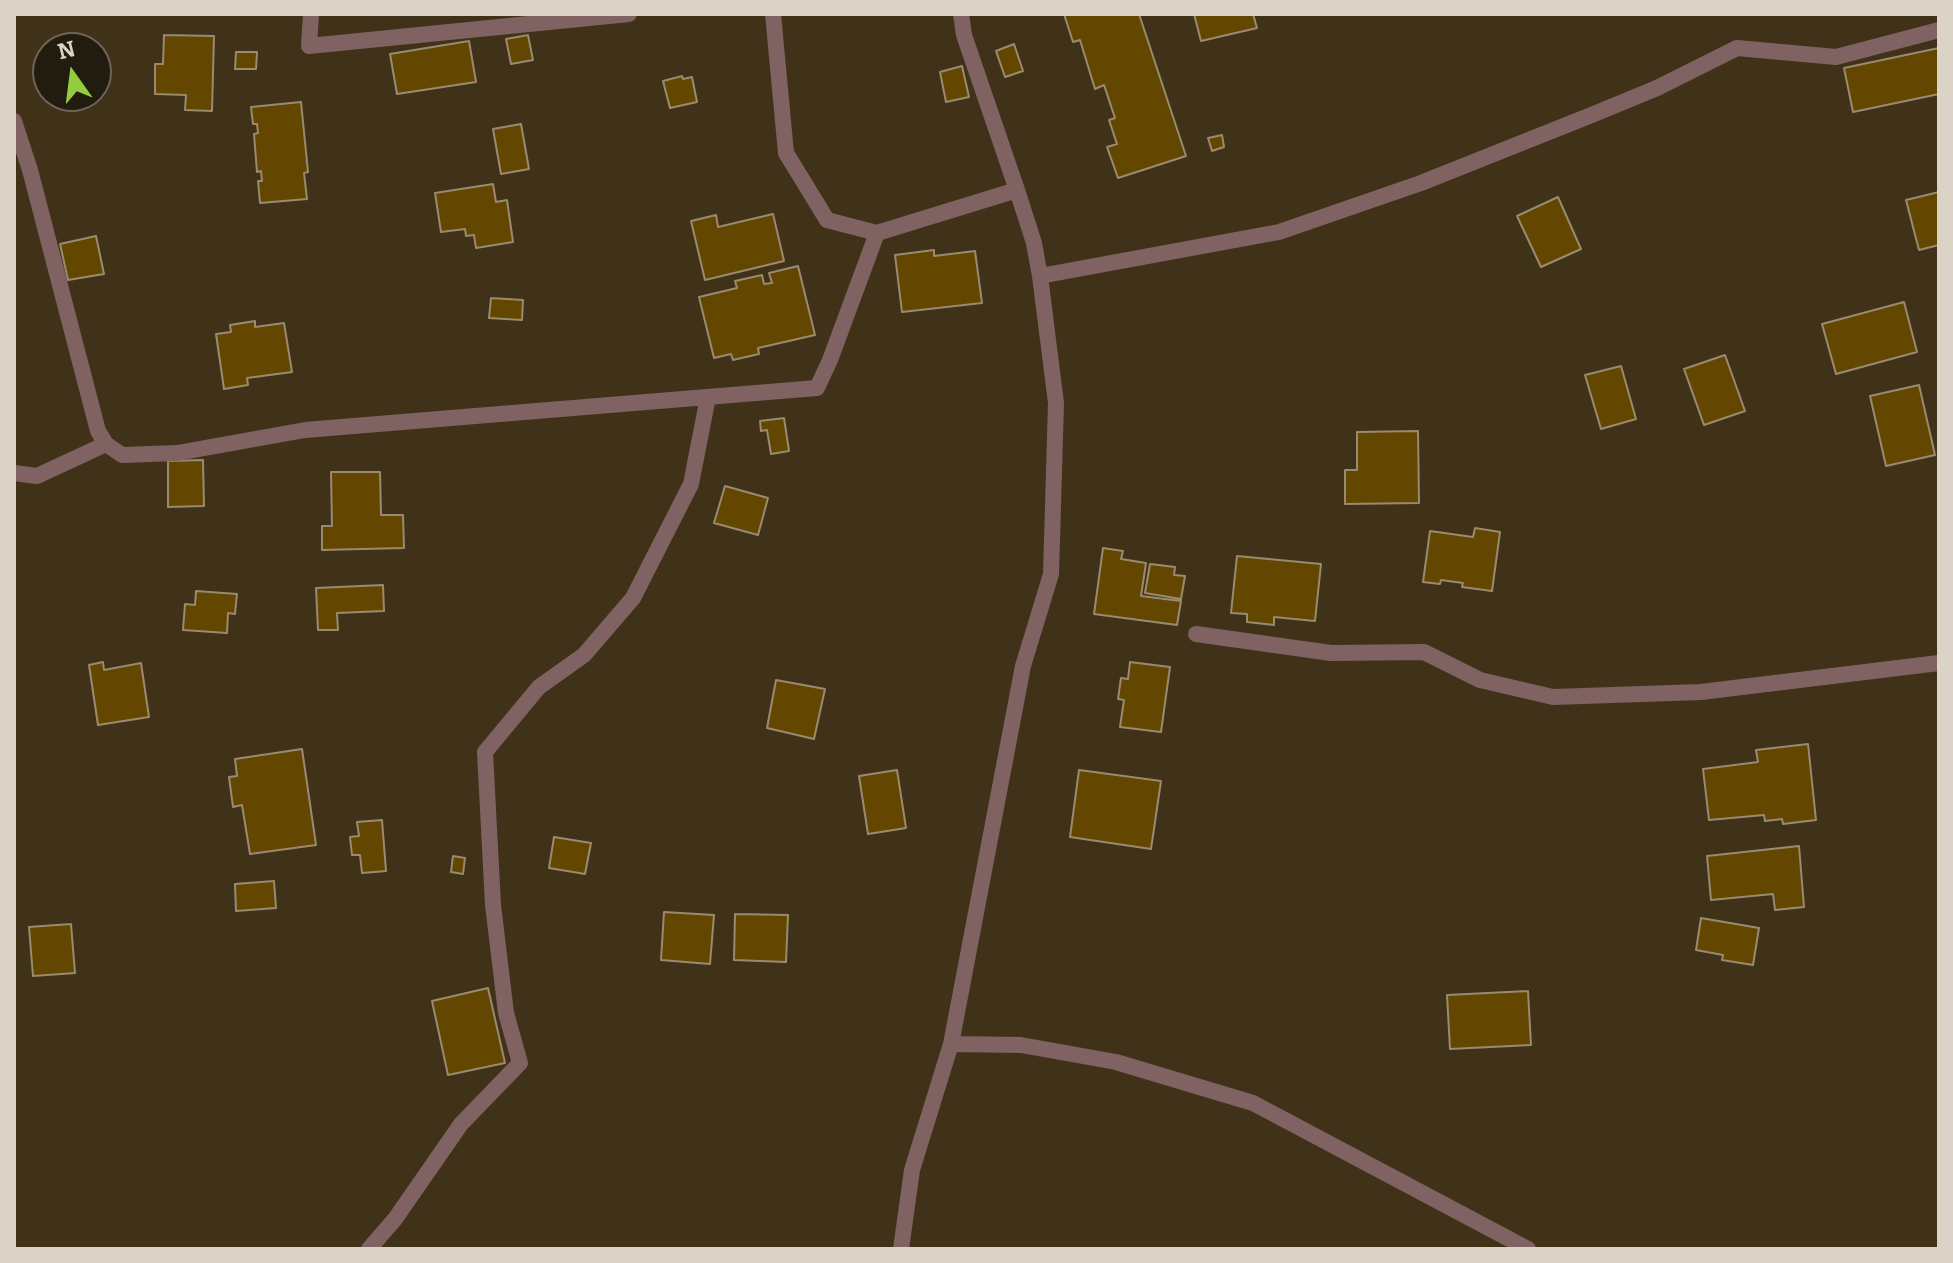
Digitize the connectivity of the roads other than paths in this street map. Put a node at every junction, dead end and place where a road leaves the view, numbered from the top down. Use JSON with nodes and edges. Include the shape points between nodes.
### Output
{"nodes":[{"id":1,"x":311,"y":14,"type":"edge"},
{"id":2,"x":629,"y":14,"type":"edge"},
{"id":3,"x":773,"y":14,"type":"edge"},
{"id":4,"x":961,"y":14,"type":"edge"},
{"id":5,"x":1939,"y":30,"type":"edge"},
{"id":6,"x":14,"y":121,"type":"edge"},
{"id":7,"x":1017,"y":190,"type":"junction"},
{"id":8,"x":877,"y":233,"type":"junction"},
{"id":9,"x":1040,"y":276,"type":"junction"},
{"id":10,"x":708,"y":397,"type":"junction"},
{"id":11,"x":106,"y":444,"type":"junction"},
{"id":12,"x":14,"y":473,"type":"edge"},
{"id":13,"x":1196,"y":634,"type":"dead end"},
{"id":14,"x":1939,"y":663,"type":"edge"},
{"id":15,"x":951,"y":1044,"type":"junction"},
{"id":16,"x":369,"y":1249,"type":"edge"},
{"id":17,"x":901,"y":1249,"type":"edge"},
{"id":18,"x":1528,"y":1249,"type":"edge"}],
"edges":[{"from":1,"to":2,"type":"street","via":[[309,46]]},
{"from":3,"to":8,"type":"street","via":[[786,153],[827,220]]},
{"from":4,"to":7,"type":"street"},
{"from":5,"to":9,"type":"street","via":[[1836,57],[1737,48],[1594,114],[1279,232]]},
{"from":6,"to":11,"type":"street","via":[[98,431]]},
{"from":7,"to":8,"type":"street"},
{"from":7,"to":9,"type":"street"},
{"from":8,"to":10,"type":"street","via":[[817,388]]},
{"from":9,"to":15,"type":"street","via":[[1056,403],[1051,574],[1023,666]]},
{"from":10,"to":11,"type":"street","via":[[305,430],[177,453],[122,455]]},
{"from":10,"to":16,"type":"street","via":[[691,484],[633,598],[584,655],[539,687],[485,752],[493,905],[506,1013],[520,1063],[461,1124]]},
{"from":11,"to":12,"type":"street","via":[[37,476]]},
{"from":13,"to":14,"type":"street","via":[[1331,653],[1424,652],[1480,680],[1553,697],[1701,692]]},
{"from":15,"to":17,"type":"street","via":[[912,1170]]},
{"from":15,"to":18,"type":"street","via":[[1021,1045],[1116,1062],[1253,1103]]}]}
